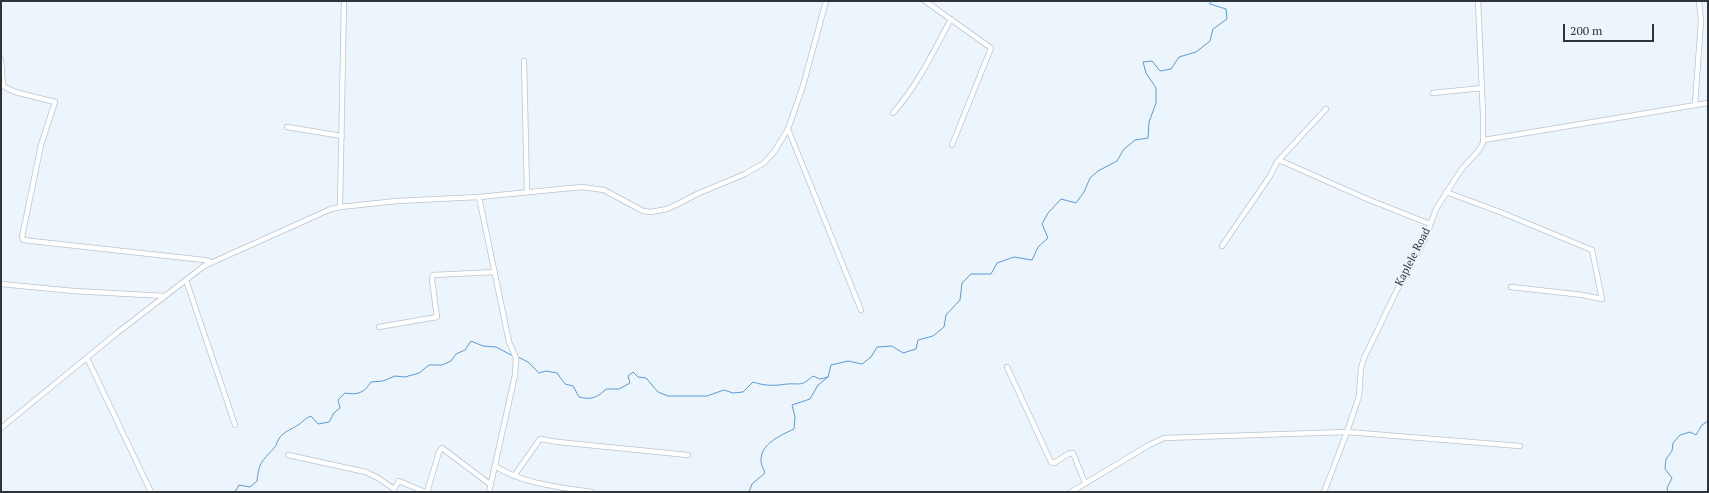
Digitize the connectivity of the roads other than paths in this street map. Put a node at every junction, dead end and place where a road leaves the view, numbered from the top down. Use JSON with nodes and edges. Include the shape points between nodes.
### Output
{"nodes":[{"id":1,"x":344,"y":1,"type":"edge"},
{"id":2,"x":826,"y":1,"type":"edge"},
{"id":3,"x":925,"y":1,"type":"edge"},
{"id":4,"x":1478,"y":1,"type":"edge"},
{"id":5,"x":1699,"y":1,"type":"edge"},
{"id":6,"x":951,"y":19,"type":"junction"},
{"id":7,"x":1,"y":60,"type":"edge"},
{"id":8,"x":524,"y":61,"type":"dead end"},
{"id":9,"x":2,"y":86,"type":"edge"},
{"id":10,"x":1482,"y":88,"type":"junction"},
{"id":11,"x":1433,"y":93,"type":"dead end"},
{"id":12,"x":1708,"y":103,"type":"edge"},
{"id":13,"x":1696,"y":104,"type":"junction"},
{"id":14,"x":1326,"y":109,"type":"dead end"},
{"id":15,"x":892,"y":113,"type":"dead end"},
{"id":16,"x":287,"y":127,"type":"dead end"},
{"id":17,"x":788,"y":129,"type":"junction"},
{"id":18,"x":342,"y":136,"type":"junction"},
{"id":19,"x":1484,"y":140,"type":"junction"},
{"id":20,"x":952,"y":145,"type":"dead end"},
{"id":21,"x":1279,"y":160,"type":"junction"},
{"id":22,"x":527,"y":192,"type":"junction"},
{"id":23,"x":1446,"y":192,"type":"junction"},
{"id":24,"x":479,"y":197,"type":"junction"},
{"id":25,"x":340,"y":206,"type":"junction"},
{"id":26,"x":1430,"y":224,"type":"junction"},
{"id":27,"x":1222,"y":246,"type":"dead end"},
{"id":28,"x":211,"y":262,"type":"junction"},
{"id":29,"x":495,"y":272,"type":"junction"},
{"id":30,"x":186,"y":280,"type":"junction"},
{"id":31,"x":1,"y":284,"type":"edge"},
{"id":32,"x":1511,"y":287,"type":"dead end"},
{"id":33,"x":165,"y":296,"type":"junction"},
{"id":34,"x":861,"y":310,"type":"dead end"},
{"id":35,"x":379,"y":327,"type":"dead end"},
{"id":36,"x":87,"y":358,"type":"junction"},
{"id":37,"x":1007,"y":367,"type":"dead end"},
{"id":38,"x":235,"y":425,"type":"dead end"},
{"id":39,"x":1,"y":428,"type":"edge"},
{"id":40,"x":1347,"y":432,"type":"junction"},
{"id":41,"x":1520,"y":446,"type":"dead end"},
{"id":42,"x":288,"y":455,"type":"dead end"},
{"id":43,"x":688,"y":455,"type":"dead end"},
{"id":44,"x":494,"y":466,"type":"junction"},
{"id":45,"x":514,"y":476,"type":"junction"},
{"id":46,"x":1086,"y":484,"type":"junction"},
{"id":47,"x":491,"y":485,"type":"junction"},
{"id":48,"x":151,"y":492,"type":"edge"},
{"id":49,"x":426,"y":492,"type":"edge"},
{"id":50,"x":489,"y":492,"type":"edge"},
{"id":51,"x":592,"y":492,"type":"edge"},
{"id":52,"x":1071,"y":492,"type":"edge"},
{"id":53,"x":1324,"y":492,"type":"edge"}],
"edges":[{"from":1,"to":18,"type":"street"},
{"from":2,"to":17,"type":"street","via":[[803,86]]},
{"from":3,"to":6,"type":"street"},
{"from":4,"to":10,"type":"street"},
{"from":5,"to":13,"type":"street","via":[[1701,20]]},
{"from":6,"to":15,"type":"street","via":[[920,78]]},
{"from":6,"to":20,"type":"street","via":[[991,48]]},
{"from":7,"to":9,"type":"street"},
{"from":8,"to":22,"type":"street"},
{"from":9,"to":28,"type":"street","via":[[55,102],[41,145],[23,240]]},
{"from":10,"to":11,"type":"street"},
{"from":10,"to":19,"type":"street"},
{"from":12,"to":13,"type":"street"},
{"from":13,"to":19,"type":"street"},
{"from":14,"to":21,"type":"street"},
{"from":16,"to":18,"type":"street"},
{"from":17,"to":22,"type":"street","via":[[764,163],[667,209],[643,211],[613,193],[592,188]]},
{"from":17,"to":34,"type":"street"},
{"from":18,"to":25,"type":"street"},
{"from":19,"to":23,"type":"street","name":"Kaplele Road"},
{"from":21,"to":26,"type":"street","via":[[1367,200]]},
{"from":21,"to":27,"type":"street"},
{"from":22,"to":24,"type":"street"},
{"from":23,"to":26,"type":"street","name":"Kaplele Road"},
{"from":23,"to":32,"type":"street","via":[[1592,250],[1602,299]]},
{"from":24,"to":25,"type":"street"},
{"from":24,"to":29,"type":"street"},
{"from":25,"to":28,"type":"street"},
{"from":26,"to":40,"type":"street","name":"Kaplele Road","via":[[1425,239],[1364,358],[1359,396]]},
{"from":28,"to":30,"type":"street"},
{"from":29,"to":35,"type":"street","via":[[433,275],[436,317]]},
{"from":29,"to":44,"type":"street","via":[[516,365]]},
{"from":30,"to":33,"type":"street"},
{"from":30,"to":38,"type":"street"},
{"from":31,"to":33,"type":"street","via":[[67,291]]},
{"from":33,"to":36,"type":"street"},
{"from":36,"to":39,"type":"street"},
{"from":36,"to":48,"type":"street"},
{"from":37,"to":46,"type":"street","via":[[1051,463],[1054,464],[1073,453]]},
{"from":40,"to":41,"type":"street"},
{"from":40,"to":46,"type":"street","via":[[1163,438]]},
{"from":40,"to":53,"type":"street","name":"Kaplele Road"},
{"from":42,"to":49,"type":"street","via":[[366,472],[394,489],[399,481]]},
{"from":43,"to":45,"type":"street","via":[[540,438]]},
{"from":44,"to":45,"type":"street"},
{"from":44,"to":47,"type":"street"},
{"from":45,"to":51,"type":"street"},
{"from":46,"to":52,"type":"street"},
{"from":47,"to":49,"type":"street","via":[[442,448]]},
{"from":47,"to":50,"type":"street"}]}
